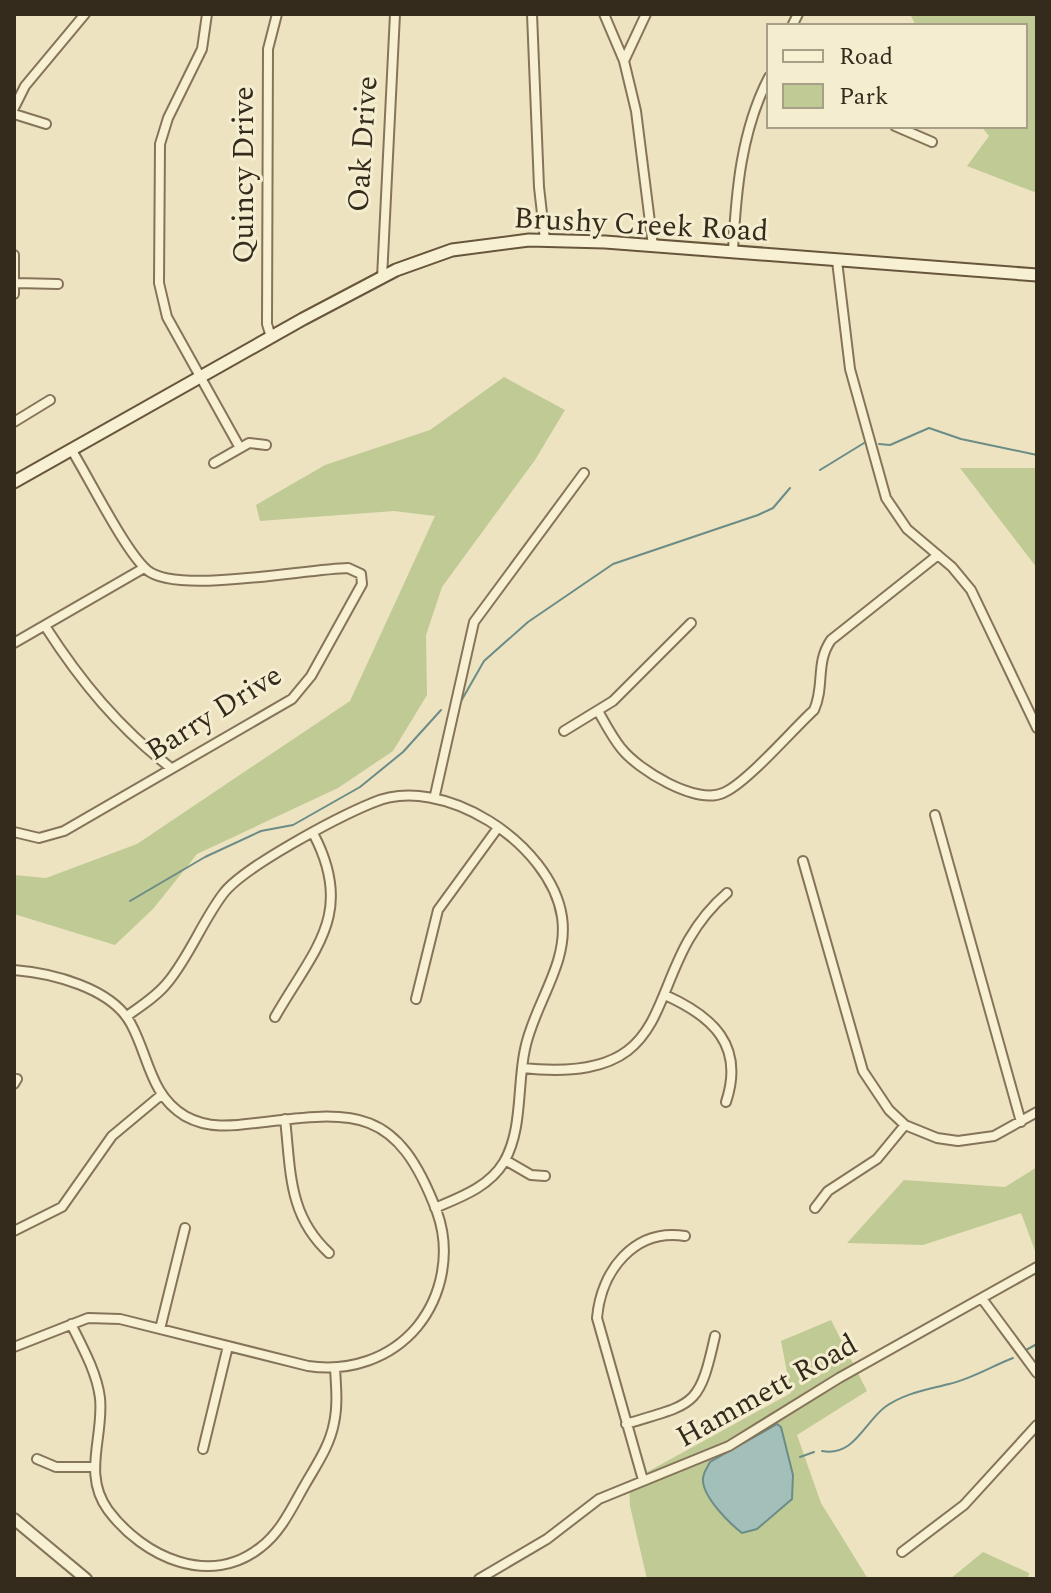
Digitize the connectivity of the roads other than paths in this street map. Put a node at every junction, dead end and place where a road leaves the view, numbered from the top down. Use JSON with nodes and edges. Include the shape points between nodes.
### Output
{"nodes":[{"id":1,"x":85,"y":14,"type":"edge"},
{"id":2,"x":207,"y":14,"type":"edge"},
{"id":3,"x":277,"y":14,"type":"edge"},
{"id":4,"x":395,"y":14,"type":"edge"},
{"id":5,"x":532,"y":14,"type":"edge"},
{"id":6,"x":604,"y":14,"type":"edge"},
{"id":7,"x":646,"y":14,"type":"edge"},
{"id":8,"x":624,"y":61,"type":"junction"},
{"id":9,"x":767,"y":82,"type":"edge"},
{"id":10,"x":14,"y":108,"type":"edge"},
{"id":11,"x":14,"y":114,"type":"edge"},
{"id":12,"x":46,"y":124,"type":"dead end"},
{"id":13,"x":900,"y":128,"type":"edge"},
{"id":14,"x":932,"y":142,"type":"dead end"},
{"id":15,"x":545,"y":240,"type":"junction"},
{"id":16,"x":653,"y":246,"type":"junction"},
{"id":17,"x":733,"y":251,"type":"junction"},
{"id":18,"x":14,"y":255,"type":"edge"},
{"id":19,"x":837,"y":261,"type":"junction"},
{"id":20,"x":1037,"y":275,"type":"edge"},
{"id":21,"x":382,"y":278,"type":"junction"},
{"id":22,"x":17,"y":283,"type":"junction"},
{"id":23,"x":58,"y":284,"type":"dead end"},
{"id":24,"x":14,"y":294,"type":"edge"},
{"id":25,"x":271,"y":337,"type":"junction"},
{"id":26,"x":199,"y":378,"type":"junction"},
{"id":27,"x":50,"y":400,"type":"dead end"},
{"id":28,"x":14,"y":422,"type":"edge"},
{"id":29,"x":266,"y":445,"type":"dead end"},
{"id":30,"x":240,"y":448,"type":"junction"},
{"id":31,"x":71,"y":449,"type":"junction"},
{"id":32,"x":214,"y":463,"type":"dead end"},
{"id":33,"x":584,"y":473,"type":"dead end"},
{"id":34,"x":14,"y":482,"type":"edge"},
{"id":35,"x":938,"y":555,"type":"junction"},
{"id":36,"x":144,"y":568,"type":"junction"},
{"id":37,"x":691,"y":623,"type":"dead end"},
{"id":38,"x":45,"y":626,"type":"junction"},
{"id":39,"x":14,"y":643,"type":"edge"},
{"id":40,"x":1037,"y":701,"type":"edge"},
{"id":41,"x":1025,"y":703,"type":"junction"},
{"id":42,"x":598,"y":711,"type":"junction"},
{"id":43,"x":1037,"y":728,"type":"edge"},
{"id":44,"x":564,"y":731,"type":"dead end"},
{"id":45,"x":171,"y":768,"type":"junction"},
{"id":46,"x":435,"y":795,"type":"junction"},
{"id":47,"x":935,"y":815,"type":"dead end"},
{"id":48,"x":497,"y":829,"type":"junction"},
{"id":49,"x":14,"y":832,"type":"edge"},
{"id":50,"x":314,"y":835,"type":"junction"},
{"id":51,"x":803,"y":861,"type":"dead end"},
{"id":52,"x":727,"y":893,"type":"dead end"},
{"id":53,"x":14,"y":970,"type":"edge"},
{"id":54,"x":665,"y":995,"type":"junction"},
{"id":55,"x":416,"y":999,"type":"dead end"},
{"id":56,"x":127,"y":1016,"type":"junction"},
{"id":57,"x":275,"y":1017,"type":"dead end"},
{"id":58,"x":522,"y":1068,"type":"junction"},
{"id":59,"x":160,"y":1096,"type":"junction"},
{"id":60,"x":726,"y":1102,"type":"dead end"},
{"id":61,"x":1037,"y":1112,"type":"edge"},
{"id":62,"x":285,"y":1119,"type":"junction"},
{"id":63,"x":1021,"y":1122,"type":"junction"},
{"id":64,"x":905,"y":1125,"type":"junction"},
{"id":65,"x":505,"y":1160,"type":"junction"},
{"id":66,"x":545,"y":1176,"type":"dead end"},
{"id":67,"x":435,"y":1208,"type":"junction"},
{"id":68,"x":815,"y":1208,"type":"dead end"},
{"id":69,"x":185,"y":1228,"type":"dead end"},
{"id":70,"x":14,"y":1231,"type":"edge"},
{"id":71,"x":685,"y":1236,"type":"dead end"},
{"id":72,"x":329,"y":1253,"type":"dead end"},
{"id":73,"x":1037,"y":1267,"type":"edge"},
{"id":74,"x":983,"y":1300,"type":"junction"},
{"id":75,"x":71,"y":1324,"type":"junction"},
{"id":76,"x":160,"y":1329,"type":"junction"},
{"id":77,"x":715,"y":1336,"type":"dead end"},
{"id":78,"x":228,"y":1346,"type":"junction"},
{"id":79,"x":14,"y":1347,"type":"edge"},
{"id":80,"x":335,"y":1368,"type":"junction"},
{"id":81,"x":1037,"y":1373,"type":"edge"},
{"id":82,"x":626,"y":1424,"type":"junction"},
{"id":83,"x":1037,"y":1425,"type":"edge"},
{"id":84,"x":203,"y":1449,"type":"dead end"},
{"id":85,"x":37,"y":1459,"type":"dead end"},
{"id":86,"x":94,"y":1467,"type":"junction"},
{"id":87,"x":643,"y":1480,"type":"junction"},
{"id":88,"x":14,"y":1519,"type":"edge"},
{"id":89,"x":902,"y":1552,"type":"dead end"},
{"id":90,"x":86,"y":1579,"type":"edge"},
{"id":91,"x":479,"y":1579,"type":"edge"}],
"edges":[{"from":1,"to":10,"type":"street","via":[[25,86]]},
{"from":2,"to":26,"type":"street","via":[[202,49],[164,128],[158,162],[160,293]]},
{"from":3,"to":25,"type":"street","name":"Quincy Drive","via":[[268,49]]},
{"from":4,"to":21,"type":"street","name":"Oak Drive"},
{"from":5,"to":15,"type":"street"},
{"from":6,"to":8,"type":"street"},
{"from":7,"to":8,"type":"street"},
{"from":8,"to":16,"type":"street","via":[[641,134]]},
{"from":9,"to":17,"type":"street","via":[[742,162]]},
{"from":11,"to":12,"type":"street"},
{"from":13,"to":14,"type":"street"},
{"from":15,"to":16,"type":"main road","name":"Brushy Creek Road"},
{"from":15,"to":21,"type":"main road","name":"Brushy Creek Road","via":[[452,250]]},
{"from":16,"to":17,"type":"main road","name":"Brushy Creek Road"},
{"from":17,"to":19,"type":"main road","name":"Brushy Creek Road"},
{"from":18,"to":22,"type":"street"},
{"from":19,"to":20,"type":"main road","name":"Brushy Creek Road"},
{"from":19,"to":35,"type":"street","via":[[850,369],[883,490],[902,524]]},
{"from":21,"to":25,"type":"main road","name":"Brushy Creek Road"},
{"from":22,"to":23,"type":"street"},
{"from":22,"to":24,"type":"street"},
{"from":25,"to":26,"type":"main road","name":"Brushy Creek Road"},
{"from":26,"to":30,"type":"street"},
{"from":26,"to":31,"type":"main road","name":"Brushy Creek Road"},
{"from":27,"to":28,"type":"street"},
{"from":29,"to":30,"type":"street"},
{"from":30,"to":32,"type":"street"},
{"from":31,"to":34,"type":"main road","name":"Brushy Creek Road"},
{"from":31,"to":36,"type":"street"},
{"from":33,"to":46,"type":"street","via":[[474,622]]},
{"from":35,"to":41,"type":"street","via":[[971,590]]},
{"from":35,"to":42,"type":"street","via":[[831,640],[820,660],[820,696],[814,710],[724,793],[704,798],[652,773],[622,751]]},
{"from":36,"to":38,"type":"street"},
{"from":36,"to":45,"type":"street","name":"Barry Drive","via":[[177,582],[339,568],[361,575],[362,584],[306,685],[278,709]]},
{"from":37,"to":42,"type":"street"},
{"from":38,"to":39,"type":"street"},
{"from":38,"to":45,"type":"street","via":[[88,690]]},
{"from":40,"to":41,"type":"street"},
{"from":41,"to":43,"type":"street"},
{"from":42,"to":44,"type":"street"},
{"from":45,"to":49,"type":"street","name":"Barry Drive","via":[[53,835],[30,838]]},
{"from":46,"to":48,"type":"street","via":[[469,809]]},
{"from":46,"to":50,"type":"street","via":[[378,800]]},
{"from":47,"to":63,"type":"street"},
{"from":48,"to":55,"type":"street","via":[[438,910]]},
{"from":48,"to":58,"type":"street","via":[[544,872],[562,920],[559,956],[529,1033]]},
{"from":50,"to":56,"type":"street","via":[[231,885],[169,980]]},
{"from":50,"to":57,"type":"street","via":[[331,875],[331,912]]},
{"from":51,"to":64,"type":"street","via":[[863,1071],[878,1097]]},
{"from":52,"to":54,"type":"street","via":[[695,925]]},
{"from":53,"to":56,"type":"street","via":[[99,995]]},
{"from":54,"to":58,"type":"street","via":[[643,1036],[609,1063],[575,1072]]},
{"from":54,"to":60,"type":"street","via":[[700,1012],[722,1037],[731,1068]]},
{"from":56,"to":59,"type":"street"},
{"from":58,"to":65,"type":"street"},
{"from":59,"to":62,"type":"street","via":[[187,1117],[210,1125]]},
{"from":59,"to":70,"type":"street","via":[[112,1136],[62,1207]]},
{"from":61,"to":63,"type":"street"},
{"from":62,"to":67,"type":"street","via":[[341,1115],[380,1128],[411,1157]]},
{"from":62,"to":72,"type":"street","via":[[298,1212],[310,1235]]},
{"from":63,"to":64,"type":"street","via":[[994,1136],[965,1141],[937,1138]]},
{"from":64,"to":68,"type":"street","via":[[877,1159],[828,1191]]},
{"from":65,"to":66,"type":"street","via":[[531,1175]]},
{"from":65,"to":67,"type":"street","via":[[483,1185]]},
{"from":67,"to":80,"type":"street","via":[[443,1264],[438,1291],[425,1316],[385,1354]]},
{"from":69,"to":76,"type":"street"},
{"from":71,"to":82,"type":"street","via":[[668,1233],[625,1253],[603,1286],[597,1318]]},
{"from":73,"to":74,"type":"street","name":"Hammett Road"},
{"from":74,"to":81,"type":"street"},
{"from":74,"to":87,"type":"street","name":"Hammett Road","via":[[839,1378],[729,1446]]},
{"from":75,"to":76,"type":"street","via":[[96,1317]]},
{"from":75,"to":79,"type":"street"},
{"from":75,"to":86,"type":"street","via":[[99,1395]]},
{"from":76,"to":78,"type":"street"},
{"from":77,"to":82,"type":"street","via":[[705,1379],[692,1401]]},
{"from":78,"to":80,"type":"street"},
{"from":78,"to":84,"type":"street"},
{"from":80,"to":86,"type":"street","via":[[336,1411],[327,1446],[278,1531],[240,1560],[197,1567],[157,1553],[108,1510]]},
{"from":82,"to":87,"type":"street"},
{"from":83,"to":89,"type":"street","via":[[964,1505]]},
{"from":85,"to":86,"type":"street","via":[[56,1467]]},
{"from":87,"to":91,"type":"street","name":"Hammett Road","via":[[590,1504],[547,1539]]},
{"from":88,"to":90,"type":"street"}]}
